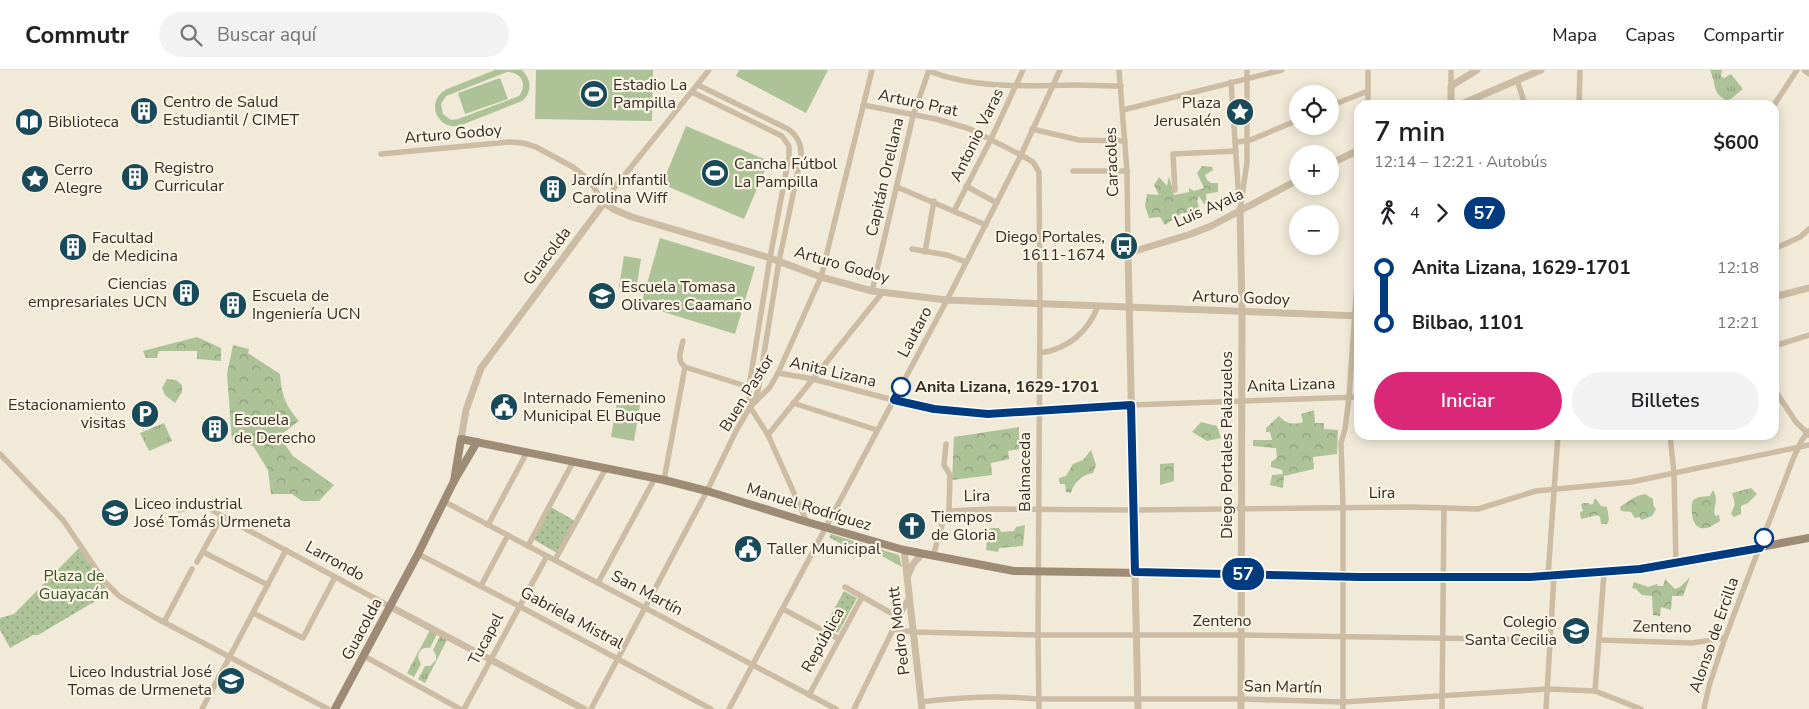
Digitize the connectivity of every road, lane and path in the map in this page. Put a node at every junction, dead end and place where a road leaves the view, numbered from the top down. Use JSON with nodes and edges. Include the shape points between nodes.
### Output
{"nodes":[{"id":1,"x":709,"y":70,"type":"edge"},
{"id":2,"x":872,"y":70,"type":"edge"},
{"id":3,"x":1023,"y":70,"type":"edge"},
{"id":4,"x":1060,"y":70,"type":"edge"},
{"id":5,"x":1119,"y":70,"type":"edge"},
{"id":6,"x":1246,"y":70,"type":"edge"},
{"id":7,"x":1282,"y":70,"type":"edge"},
{"id":8,"x":1368,"y":70,"type":"edge"},
{"id":9,"x":1451,"y":70,"type":"edge"},
{"id":10,"x":1477,"y":70,"type":"edge"},
{"id":11,"x":1541,"y":70,"type":"edge"},
{"id":12,"x":1580,"y":70,"type":"edge"},
{"id":13,"x":1797,"y":70,"type":"edge"},
{"id":14,"x":1805,"y":70,"type":"edge"},
{"id":15,"x":929,"y":71,"type":"edge"},
{"id":16,"x":1809,"y":73,"type":"edge"},
{"id":17,"x":1247,"y":79,"type":"junction"},
{"id":18,"x":1517,"y":80,"type":"junction"},
{"id":19,"x":1231,"y":82,"type":"junction"},
{"id":20,"x":698,"y":85,"type":"junction"},
{"id":21,"x":1016,"y":85,"type":"junction"},
{"id":22,"x":1052,"y":86,"type":"junction"},
{"id":23,"x":1121,"y":86,"type":"junction"},
{"id":24,"x":1450,"y":86,"type":"junction"},
{"id":25,"x":1368,"y":91,"type":"junction"},
{"id":26,"x":692,"y":92,"type":"junction"},
{"id":27,"x":1368,"y":100,"type":"edge"},
{"id":28,"x":1451,"y":100,"type":"edge"},
{"id":29,"x":1471,"y":100,"type":"edge"},
{"id":30,"x":1523,"y":100,"type":"edge"},
{"id":31,"x":1578,"y":100,"type":"edge"},
{"id":32,"x":1777,"y":100,"type":"edge"},
{"id":33,"x":1339,"y":102,"type":"edge"},
{"id":34,"x":862,"y":105,"type":"junction"},
{"id":35,"x":1123,"y":110,"type":"junction"},
{"id":36,"x":913,"y":116,"type":"junction"},
{"id":37,"x":1289,"y":124,"type":"edge"},
{"id":38,"x":1032,"y":129,"type":"junction"},
{"id":39,"x":991,"y":139,"type":"junction"},
{"id":40,"x":1248,"y":140,"type":"junction"},
{"id":41,"x":1125,"y":142,"type":"junction"},
{"id":42,"x":1235,"y":142,"type":"junction"},
{"id":43,"x":1236,"y":151,"type":"junction"},
{"id":44,"x":1354,"y":152,"type":"edge"},
{"id":45,"x":381,"y":154,"type":"dead end"},
{"id":46,"x":1021,"y":155,"type":"junction"},
{"id":47,"x":1339,"y":160,"type":"edge"},
{"id":48,"x":1073,"y":170,"type":"dead end"},
{"id":49,"x":1127,"y":170,"type":"junction"},
{"id":50,"x":1289,"y":185,"type":"edge"},
{"id":51,"x":897,"y":186,"type":"junction"},
{"id":52,"x":966,"y":186,"type":"junction"},
{"id":53,"x":1175,"y":190,"type":"dead end"},
{"id":54,"x":934,"y":201,"type":"junction"},
{"id":55,"x":604,"y":202,"type":"junction"},
{"id":56,"x":997,"y":203,"type":"junction"},
{"id":57,"x":1240,"y":210,"type":"junction"},
{"id":58,"x":954,"y":211,"type":"junction"},
{"id":59,"x":986,"y":225,"type":"junction"},
{"id":60,"x":1809,"y":229,"type":"edge"},
{"id":61,"x":1779,"y":247,"type":"edge"},
{"id":62,"x":912,"y":249,"type":"dead end"},
{"id":63,"x":926,"y":252,"type":"junction"},
{"id":64,"x":1128,"y":253,"type":"junction"},
{"id":65,"x":770,"y":258,"type":"junction"},
{"id":66,"x":779,"y":261,"type":"junction"},
{"id":67,"x":966,"y":262,"type":"junction"},
{"id":68,"x":821,"y":277,"type":"junction"},
{"id":69,"x":1809,"y":288,"type":"edge"},
{"id":70,"x":872,"y":291,"type":"junction"},
{"id":71,"x":882,"y":293,"type":"junction"},
{"id":72,"x":1779,"y":297,"type":"edge"},
{"id":73,"x":947,"y":300,"type":"junction"},
{"id":74,"x":1040,"y":303,"type":"junction"},
{"id":75,"x":1098,"y":306,"type":"junction"},
{"id":76,"x":1129,"y":307,"type":"junction"},
{"id":77,"x":1242,"y":312,"type":"junction"},
{"id":78,"x":1354,"y":316,"type":"edge"},
{"id":79,"x":1809,"y":335,"type":"edge"},
{"id":80,"x":683,"y":341,"type":"dead end"},
{"id":81,"x":1779,"y":344,"type":"edge"},
{"id":82,"x":1354,"y":346,"type":"edge"},
{"id":83,"x":1040,"y":353,"type":"junction"},
{"id":84,"x":685,"y":367,"type":"junction"},
{"id":85,"x":778,"y":373,"type":"junction"},
{"id":86,"x":813,"y":379,"type":"junction"},
{"id":87,"x":749,"y":387,"type":"junction"},
{"id":88,"x":1349,"y":397,"type":"junction"},
{"id":89,"x":1354,"y":397,"type":"edge"},
{"id":90,"x":1779,"y":397,"type":"edge"},
{"id":91,"x":894,"y":400,"type":"junction"},
{"id":92,"x":1241,"y":401,"type":"junction"},
{"id":93,"x":793,"y":403,"type":"junction"},
{"id":94,"x":1131,"y":405,"type":"junction"},
{"id":95,"x":750,"y":407,"type":"junction"},
{"id":96,"x":1040,"y":410,"type":"junction"},
{"id":97,"x":877,"y":430,"type":"junction"},
{"id":98,"x":1808,"y":433,"type":"edge"},
{"id":99,"x":768,"y":435,"type":"junction"},
{"id":100,"x":461,"y":438,"type":"junction"},
{"id":101,"x":1558,"y":440,"type":"edge"},
{"id":102,"x":1671,"y":440,"type":"edge"},
{"id":103,"x":476,"y":442,"type":"junction"},
{"id":104,"x":946,"y":444,"type":"dead end"},
{"id":105,"x":1809,"y":445,"type":"edge"},
{"id":106,"x":1798,"y":448,"type":"junction"},
{"id":107,"x":527,"y":452,"type":"junction"},
{"id":108,"x":0,"y":454,"type":"edge"},
{"id":109,"x":573,"y":462,"type":"junction"},
{"id":110,"x":606,"y":468,"type":"junction"},
{"id":111,"x":1674,"y":473,"type":"junction"},
{"id":112,"x":655,"y":478,"type":"junction"},
{"id":113,"x":664,"y":480,"type":"junction"},
{"id":114,"x":454,"y":481,"type":"junction"},
{"id":115,"x":1554,"y":489,"type":"junction"},
{"id":116,"x":707,"y":491,"type":"junction"},
{"id":117,"x":445,"y":502,"type":"junction"},
{"id":118,"x":1343,"y":507,"type":"junction"},
{"id":119,"x":1444,"y":508,"type":"junction"},
{"id":120,"x":1241,"y":509,"type":"junction"},
{"id":121,"x":178,"y":510,"type":"dead end"},
{"id":122,"x":1039,"y":510,"type":"junction"},
{"id":123,"x":1133,"y":510,"type":"junction"},
{"id":124,"x":949,"y":511,"type":"junction"},
{"id":125,"x":222,"y":516,"type":"junction"},
{"id":126,"x":807,"y":522,"type":"junction"},
{"id":127,"x":488,"y":524,"type":"junction"},
{"id":128,"x":826,"y":528,"type":"junction"},
{"id":129,"x":508,"y":535,"type":"junction"},
{"id":130,"x":1809,"y":538,"type":"edge"},
{"id":131,"x":528,"y":546,"type":"junction"},
{"id":132,"x":1760,"y":548,"type":"junction"},
{"id":133,"x":286,"y":550,"type":"junction"},
{"id":134,"x":904,"y":550,"type":"junction"},
{"id":135,"x":203,"y":552,"type":"junction"},
{"id":136,"x":418,"y":554,"type":"junction"},
{"id":137,"x":922,"y":554,"type":"junction"},
{"id":138,"x":546,"y":556,"type":"junction"},
{"id":139,"x":933,"y":556,"type":"junction"},
{"id":140,"x":555,"y":560,"type":"junction"},
{"id":141,"x":197,"y":562,"type":"dead end"},
{"id":142,"x":1676,"y":563,"type":"junction"},
{"id":143,"x":192,"y":569,"type":"dead end"},
{"id":144,"x":1038,"y":572,"type":"junction"},
{"id":145,"x":1135,"y":572,"type":"junction"},
{"id":146,"x":1604,"y":573,"type":"junction"},
{"id":147,"x":1241,"y":574,"type":"junction"},
{"id":148,"x":1343,"y":576,"type":"junction"},
{"id":149,"x":1551,"y":576,"type":"junction"},
{"id":150,"x":335,"y":577,"type":"junction"},
{"id":151,"x":1443,"y":577,"type":"junction"},
{"id":152,"x":907,"y":578,"type":"junction"},
{"id":153,"x":598,"y":583,"type":"junction"},
{"id":154,"x":268,"y":586,"type":"junction"},
{"id":155,"x":481,"y":586,"type":"junction"},
{"id":156,"x":845,"y":588,"type":"dead end"},
{"id":157,"x":862,"y":597,"type":"junction"},
{"id":158,"x":909,"y":597,"type":"junction"},
{"id":159,"x":389,"y":606,"type":"junction"},
{"id":160,"x":519,"y":606,"type":"junction"},
{"id":161,"x":644,"y":607,"type":"junction"},
{"id":162,"x":783,"y":609,"type":"junction"},
{"id":163,"x":253,"y":613,"type":"junction"},
{"id":164,"x":900,"y":618,"type":"junction"},
{"id":165,"x":164,"y":622,"type":"junction"},
{"id":166,"x":894,"y":629,"type":"junction"},
{"id":167,"x":913,"y":632,"type":"junction"},
{"id":168,"x":1038,"y":635,"type":"junction"},
{"id":169,"x":1136,"y":635,"type":"junction"},
{"id":170,"x":1241,"y":635,"type":"junction"},
{"id":171,"x":1343,"y":636,"type":"junction"},
{"id":172,"x":1725,"y":638,"type":"junction"},
{"id":173,"x":839,"y":639,"type":"junction"},
{"id":174,"x":1443,"y":639,"type":"junction"},
{"id":175,"x":1551,"y":640,"type":"junction"},
{"id":176,"x":1599,"y":640,"type":"junction"},
{"id":177,"x":364,"y":656,"type":"junction"},
{"id":178,"x":230,"y":658,"type":"junction"},
{"id":179,"x":490,"y":659,"type":"junction"},
{"id":180,"x":618,"y":659,"type":"junction"},
{"id":181,"x":752,"y":666,"type":"junction"},
{"id":182,"x":1548,"y":690,"type":"junction"},
{"id":183,"x":1595,"y":691,"type":"junction"},
{"id":184,"x":809,"y":695,"type":"junction"},
{"id":185,"x":1442,"y":695,"type":"junction"},
{"id":186,"x":1138,"y":698,"type":"junction"},
{"id":187,"x":1039,"y":699,"type":"junction"},
{"id":188,"x":1241,"y":699,"type":"junction"},
{"id":189,"x":1343,"y":702,"type":"junction"},
{"id":190,"x":921,"y":705,"type":"edge"},
{"id":191,"x":202,"y":709,"type":"edge"},
{"id":192,"x":328,"y":709,"type":"edge"},
{"id":193,"x":335,"y":709,"type":"edge"},
{"id":194,"x":462,"y":709,"type":"edge"},
{"id":195,"x":584,"y":709,"type":"edge"},
{"id":196,"x":591,"y":709,"type":"edge"},
{"id":197,"x":712,"y":709,"type":"edge"},
{"id":198,"x":729,"y":709,"type":"edge"},
{"id":199,"x":836,"y":709,"type":"edge"},
{"id":200,"x":854,"y":709,"type":"edge"},
{"id":201,"x":1039,"y":709,"type":"edge"},
{"id":202,"x":1138,"y":709,"type":"edge"},
{"id":203,"x":1241,"y":709,"type":"edge"},
{"id":204,"x":1343,"y":709,"type":"edge"},
{"id":205,"x":1442,"y":709,"type":"edge"},
{"id":206,"x":1546,"y":709,"type":"edge"},
{"id":207,"x":1641,"y":709,"type":"edge"},
{"id":208,"x":1704,"y":709,"type":"edge"}],
"edges":[{"from":1,"to":20,"type":"street","name":"Guacolda"},
{"from":2,"to":34,"type":"street","name":"Buen Pastor"},
{"from":3,"to":21,"type":"street","name":"Antonio Varas"},
{"from":4,"to":22,"type":"street","name":"Lautaro"},
{"from":5,"to":23,"type":"street","name":"Caracoles"},
{"from":6,"to":17,"type":"street","name":"Diego Portales Palazuelos"},
{"from":7,"to":17,"type":"street"},
{"from":8,"to":25,"type":"street"},
{"from":9,"to":24,"type":"street"},
{"from":10,"to":24,"type":"street"},
{"from":11,"to":18,"type":"street"},
{"from":12,"to":31,"type":"street"},
{"from":13,"to":32,"type":"street"},
{"from":14,"to":16,"type":"street"},
{"from":15,"to":21,"type":"street","via":[[956,80]]},
{"from":15,"to":36,"type":"street","name":"Capitán Orellana"},
{"from":17,"to":19,"type":"street"},
{"from":17,"to":40,"type":"street","name":"Diego Portales Palazuelos"},
{"from":18,"to":29,"type":"street"},
{"from":18,"to":30,"type":"street"},
{"from":19,"to":35,"type":"street"},
{"from":19,"to":42,"type":"street","name":"Diego Portales Palazuelos"},
{"from":20,"to":26,"type":"street","name":"Guacolda"},
{"from":20,"to":66,"type":"street","via":[[788,129],[798,139],[801,157]]},
{"from":21,"to":22,"type":"street"},
{"from":21,"to":39,"type":"street","name":"Antonio Varas"},
{"from":22,"to":23,"type":"street"},
{"from":22,"to":38,"type":"street","name":"Lautaro"},
{"from":23,"to":35,"type":"street","name":"Caracoles"},
{"from":24,"to":28,"type":"street"},
{"from":25,"to":27,"type":"street"},
{"from":25,"to":33,"type":"street"},
{"from":26,"to":55,"type":"street","name":"Guacolda"},
{"from":26,"to":65,"type":"street","via":[[782,136],[787,142],[789,156]]},
{"from":34,"to":36,"type":"street","name":"Arturo Prat"},
{"from":34,"to":68,"type":"street","name":"Buen Pastor"},
{"from":35,"to":41,"type":"street","name":"Caracoles"},
{"from":36,"to":39,"type":"street","name":"Arturo Prat","via":[[958,125]]},
{"from":36,"to":51,"type":"street","name":"Capitán Orellana"},
{"from":37,"to":40,"type":"street"},
{"from":38,"to":41,"type":"street","via":[[1078,140]]},
{"from":38,"to":46,"type":"street","name":"Lautaro"},
{"from":39,"to":46,"type":"street","name":"Arturo Prat"},
{"from":39,"to":52,"type":"street","name":"Antonio Varas"},
{"from":40,"to":42,"type":"street"},
{"from":40,"to":57,"type":"street","name":"Diego Portales Palazuelos"},
{"from":41,"to":49,"type":"street","name":"Caracoles"},
{"from":42,"to":43,"type":"street","name":"Diego Portales Palazuelos"},
{"from":43,"to":53,"type":"street","via":[[1173,154]]},
{"from":43,"to":57,"type":"street","name":"Diego Portales Palazuelos"},
{"from":44,"to":47,"type":"street"},
{"from":45,"to":55,"type":"street","name":"Arturo Godoy","via":[[523,143],[546,151],[573,167],[589,180]]},
{"from":46,"to":56,"type":"street","name":"Lautaro"},
{"from":46,"to":74,"type":"street","name":"Balmaceda","via":[[1036,165],[1040,175]]},
{"from":48,"to":49,"type":"street"},
{"from":49,"to":64,"type":"street","name":"Caracoles"},
{"from":50,"to":57,"type":"street","name":"Luis Ayala"},
{"from":51,"to":54,"type":"street"},
{"from":51,"to":70,"type":"street","name":"Capitán Orellana"},
{"from":52,"to":56,"type":"street"},
{"from":52,"to":58,"type":"street","name":"Antonio Varas"},
{"from":54,"to":58,"type":"street"},
{"from":54,"to":63,"type":"street"},
{"from":55,"to":65,"type":"street","name":"Arturo Godoy","via":[[632,217]]},
{"from":55,"to":100,"type":"street","name":"Guacolda","via":[[481,368],[466,410]]},
{"from":56,"to":59,"type":"street","name":"Lautaro"},
{"from":57,"to":64,"type":"street","name":"Luis Ayala","via":[[1191,234]]},
{"from":57,"to":77,"type":"street","name":"Diego Portales Palazuelos"},
{"from":58,"to":59,"type":"street"},
{"from":59,"to":67,"type":"street","name":"Lautaro"},
{"from":60,"to":61,"type":"street"},
{"from":62,"to":63,"type":"street"},
{"from":63,"to":67,"type":"street","via":[[948,254]]},
{"from":64,"to":76,"type":"street"},
{"from":65,"to":66,"type":"street","name":"Arturo Godoy"},
{"from":65,"to":87,"type":"street"},
{"from":66,"to":68,"type":"street","name":"Arturo Godoy"},
{"from":66,"to":95,"type":"street","via":[[758,391]]},
{"from":67,"to":73,"type":"street","name":"Lautaro"},
{"from":68,"to":70,"type":"street","name":"Arturo Godoy"},
{"from":68,"to":85,"type":"street","name":"Buen Pastor"},
{"from":69,"to":72,"type":"street"},
{"from":70,"to":71,"type":"street","name":"Arturo Godoy"},
{"from":71,"to":73,"type":"street","name":"Arturo Godoy"},
{"from":71,"to":86,"type":"street"},
{"from":73,"to":74,"type":"street","name":"Arturo Godoy"},
{"from":73,"to":91,"type":"street","name":"Lautaro"},
{"from":74,"to":75,"type":"street","name":"Arturo Godoy"},
{"from":74,"to":83,"type":"street","name":"Balmaceda"},
{"from":75,"to":76,"type":"street","name":"Arturo Godoy"},
{"from":75,"to":83,"type":"street","via":[[1086,329],[1073,341]]},
{"from":76,"to":77,"type":"street","name":"Arturo Godoy"},
{"from":76,"to":94,"type":"street"},
{"from":77,"to":78,"type":"street","name":"Arturo Godoy"},
{"from":77,"to":92,"type":"street","name":"Diego Portales Palazuelos"},
{"from":79,"to":81,"type":"street"},
{"from":80,"to":84,"type":"street","via":[[679,359]]},
{"from":82,"to":88,"type":"street"},
{"from":83,"to":96,"type":"street","name":"Balmaceda"},
{"from":84,"to":87,"type":"street"},
{"from":84,"to":113,"type":"street"},
{"from":85,"to":86,"type":"street","name":"Anita Lizana"},
{"from":85,"to":95,"type":"street","name":"Buen Pastor","via":[[770,387]]},
{"from":86,"to":91,"type":"street","name":"Anita Lizana"},
{"from":86,"to":93,"type":"street"},
{"from":87,"to":95,"type":"street"},
{"from":88,"to":89,"type":"street","name":"Anita Lizana"},
{"from":88,"to":92,"type":"street","name":"Anita Lizana"},
{"from":88,"to":118,"type":"street","via":[[1341,443]]},
{"from":90,"to":98,"type":"street"},
{"from":91,"to":96,"type":"street","name":"Anita Lizana","via":[[970,413]]},
{"from":91,"to":97,"type":"street","name":"Lautaro"},
{"from":92,"to":94,"type":"street","name":"Anita Lizana"},
{"from":92,"to":120,"type":"street","name":"Diego Portales Palazuelos"},
{"from":93,"to":97,"type":"street"},
{"from":93,"to":99,"type":"street"},
{"from":94,"to":96,"type":"street","name":"Anita Lizana"},
{"from":94,"to":123,"type":"street"},
{"from":95,"to":99,"type":"street"},
{"from":95,"to":116,"type":"street","name":"Buen Pastor"},
{"from":96,"to":122,"type":"street","name":"Balmaceda"},
{"from":97,"to":128,"type":"street","name":"Lautaro"},
{"from":98,"to":106,"type":"street","name":"Alonso de Ercilla"},
{"from":99,"to":126,"type":"street"},
{"from":100,"to":103,"type":"main road","name":"Manuel Rodríguez"},
{"from":100,"to":114,"type":"main road","name":"Guacolda"},
{"from":101,"to":115,"type":"street"},
{"from":102,"to":111,"type":"street"},
{"from":103,"to":107,"type":"main road","name":"Manuel Rodríguez"},
{"from":103,"to":114,"type":"main road","name":"Guacolda"},
{"from":104,"to":124,"type":"street","name":"Lira","via":[[944,465],[950,475]]},
{"from":105,"to":106,"type":"street","name":"Lira"},
{"from":106,"to":111,"type":"street","name":"Lira"},
{"from":106,"to":132,"type":"street","name":"Alonso de Ercilla"},
{"from":107,"to":109,"type":"main road","name":"Manuel Rodríguez"},
{"from":107,"to":127,"type":"street"},
{"from":108,"to":165,"type":"street","via":[[63,520],[109,586],[119,596]]},
{"from":109,"to":110,"type":"main road","name":"Manuel Rodríguez"},
{"from":109,"to":131,"type":"street"},
{"from":110,"to":112,"type":"main road","name":"Manuel Rodríguez"},
{"from":110,"to":140,"type":"street"},
{"from":111,"to":115,"type":"street","name":"Lira","via":[[1616,484]]},
{"from":111,"to":142,"type":"street"},
{"from":112,"to":113,"type":"main road","name":"Manuel Rodríguez"},
{"from":112,"to":153,"type":"street"},
{"from":113,"to":116,"type":"main road","name":"Manuel Rodríguez"},
{"from":114,"to":117,"type":"main road","name":"Guacolda"},
{"from":115,"to":119,"type":"street","name":"Lira","via":[[1522,494],[1482,509]]},
{"from":115,"to":149,"type":"street"},
{"from":116,"to":126,"type":"main road","name":"Manuel Rodríguez"},
{"from":116,"to":161,"type":"street","name":"Buen Pastor"},
{"from":117,"to":127,"type":"street","name":"San Martín"},
{"from":117,"to":136,"type":"main road","name":"Guacolda"},
{"from":118,"to":119,"type":"street","name":"Lira"},
{"from":118,"to":120,"type":"street","name":"Lira"},
{"from":118,"to":148,"type":"street"},
{"from":119,"to":151,"type":"street"},
{"from":120,"to":123,"type":"street","name":"Lira"},
{"from":120,"to":147,"type":"street","name":"Diego Portales Palazuelos"},
{"from":121,"to":125,"type":"street","name":"Larrondo","via":[[207,504]]},
{"from":122,"to":123,"type":"street","name":"Lira"},
{"from":122,"to":124,"type":"street","name":"Lira"},
{"from":122,"to":144,"type":"street","name":"Balmaceda"},
{"from":123,"to":145,"type":"street"},
{"from":124,"to":139,"type":"street","name":"Lira"},
{"from":125,"to":133,"type":"street","name":"Larrondo"},
{"from":125,"to":135,"type":"street"},
{"from":126,"to":128,"type":"main road","name":"Manuel Rodríguez"},
{"from":127,"to":129,"type":"street","name":"San Martín"},
{"from":128,"to":134,"type":"main road","name":"Manuel Rodríguez"},
{"from":128,"to":162,"type":"street","name":"Lautaro"},
{"from":129,"to":131,"type":"street","name":"San Martín"},
{"from":129,"to":155,"type":"street"},
{"from":130,"to":132,"type":"main road","name":"Manuel Rodríguez"},
{"from":131,"to":138,"type":"street","name":"San Martín"},
{"from":132,"to":142,"type":"main road","name":"Manuel Rodríguez"},
{"from":132,"to":172,"type":"street","name":"Alonso de Ercilla"},
{"from":133,"to":150,"type":"street","name":"Larrondo"},
{"from":133,"to":154,"type":"street"},
{"from":134,"to":137,"type":"main road","name":"Manuel Rodríguez"},
{"from":134,"to":152,"type":"street","name":"Pedro Montt"},
{"from":135,"to":141,"type":"street"},
{"from":135,"to":154,"type":"street"},
{"from":136,"to":155,"type":"street","name":"Gabriela Mistral"},
{"from":136,"to":159,"type":"main road","name":"Guacolda"},
{"from":137,"to":139,"type":"main road","name":"Manuel Rodríguez"},
{"from":137,"to":152,"type":"street"},
{"from":138,"to":140,"type":"street","name":"San Martín"},
{"from":138,"to":160,"type":"street","name":"Tucapel"},
{"from":139,"to":144,"type":"main road","name":"Manuel Rodríguez","via":[[995,569]]},
{"from":140,"to":153,"type":"street","name":"San Martín"},
{"from":142,"to":146,"type":"main road","name":"Manuel Rodríguez"},
{"from":143,"to":165,"type":"street"},
{"from":144,"to":145,"type":"main road","name":"Manuel Rodríguez"},
{"from":144,"to":168,"type":"street","name":"Balmaceda"},
{"from":145,"to":147,"type":"main road","name":"Manuel Rodríguez"},
{"from":145,"to":169,"type":"street"},
{"from":146,"to":149,"type":"main road","name":"Manuel Rodríguez"},
{"from":146,"to":176,"type":"street"},
{"from":147,"to":148,"type":"main road","name":"Manuel Rodríguez"},
{"from":147,"to":170,"type":"street","name":"Diego Portales Palazuelos"},
{"from":148,"to":151,"type":"main road","name":"Manuel Rodríguez"},
{"from":148,"to":171,"type":"street"},
{"from":149,"to":151,"type":"main road","name":"Manuel Rodríguez"},
{"from":149,"to":175,"type":"street"},
{"from":150,"to":159,"type":"street","name":"Larrondo"},
{"from":150,"to":163,"type":"street","via":[[303,638]]},
{"from":151,"to":174,"type":"street"},
{"from":152,"to":158,"type":"street","name":"Pedro Montt"},
{"from":153,"to":161,"type":"street","name":"San Martín"},
{"from":154,"to":163,"type":"street"},
{"from":155,"to":160,"type":"street","name":"Gabriela Mistral"},
{"from":156,"to":157,"type":"street"},
{"from":157,"to":164,"type":"street"},
{"from":157,"to":173,"type":"street","name":"República"},
{"from":158,"to":164,"type":"street"},
{"from":158,"to":167,"type":"street","name":"Pedro Montt"},
{"from":159,"to":177,"type":"main road","name":"Guacolda"},
{"from":159,"to":179,"type":"street","name":"Larrondo"},
{"from":160,"to":179,"type":"street","name":"Tucapel"},
{"from":160,"to":180,"type":"street","name":"Gabriela Mistral"},
{"from":161,"to":180,"type":"street","name":"Buen Pastor"},
{"from":161,"to":181,"type":"street","name":"San Martín"},
{"from":162,"to":173,"type":"street"},
{"from":162,"to":181,"type":"street","name":"Lautaro"},
{"from":163,"to":178,"type":"street"},
{"from":164,"to":166,"type":"street"},
{"from":165,"to":178,"type":"street"},
{"from":166,"to":167,"type":"street","name":"Zenteno"},
{"from":166,"to":200,"type":"street"},
{"from":167,"to":168,"type":"street","name":"Zenteno"},
{"from":167,"to":190,"type":"street","name":"Pedro Montt"},
{"from":168,"to":169,"type":"street","name":"Zenteno"},
{"from":168,"to":187,"type":"street","name":"Balmaceda"},
{"from":169,"to":170,"type":"street","name":"Zenteno"},
{"from":169,"to":186,"type":"street"},
{"from":170,"to":171,"type":"street","name":"Zenteno"},
{"from":170,"to":188,"type":"street","name":"Diego Portales Palazuelos"},
{"from":171,"to":174,"type":"street","name":"Zenteno"},
{"from":171,"to":189,"type":"street"},
{"from":172,"to":176,"type":"street","name":"Zenteno","via":[[1692,642]]},
{"from":172,"to":208,"type":"street","name":"Alonso de Ercilla"},
{"from":173,"to":184,"type":"street","name":"República"},
{"from":174,"to":175,"type":"street","name":"Zenteno"},
{"from":174,"to":185,"type":"street"},
{"from":175,"to":182,"type":"street"},
{"from":176,"to":183,"type":"street"},
{"from":177,"to":193,"type":"main road","name":"Guacolda"},
{"from":177,"to":194,"type":"street"},
{"from":178,"to":191,"type":"street"},
{"from":178,"to":192,"type":"street"},
{"from":179,"to":194,"type":"street","name":"Tucapel"},
{"from":179,"to":195,"type":"street","name":"Larrondo"},
{"from":180,"to":196,"type":"street","name":"Buen Pastor"},
{"from":180,"to":197,"type":"street","name":"Gabriela Mistral"},
{"from":181,"to":184,"type":"street","name":"San Martín"},
{"from":181,"to":198,"type":"street","name":"Lautaro"},
{"from":182,"to":183,"type":"street","name":"San Martín"},
{"from":182,"to":185,"type":"street","name":"San Martín"},
{"from":182,"to":206,"type":"street"},
{"from":183,"to":207,"type":"street","name":"San Martín"},
{"from":184,"to":199,"type":"street","name":"San Martín"},
{"from":185,"to":189,"type":"street","name":"San Martín"},
{"from":185,"to":205,"type":"street"},
{"from":186,"to":187,"type":"street","name":"San Martín"},
{"from":186,"to":188,"type":"street","name":"San Martín"},
{"from":186,"to":202,"type":"street"},
{"from":187,"to":190,"type":"street","name":"San Martín","via":[[962,697]]},
{"from":187,"to":201,"type":"street","name":"Balmaceda"},
{"from":188,"to":189,"type":"street","name":"San Martín"},
{"from":188,"to":203,"type":"street","name":"Diego Portales Palazuelos"},
{"from":189,"to":204,"type":"street"}]}
